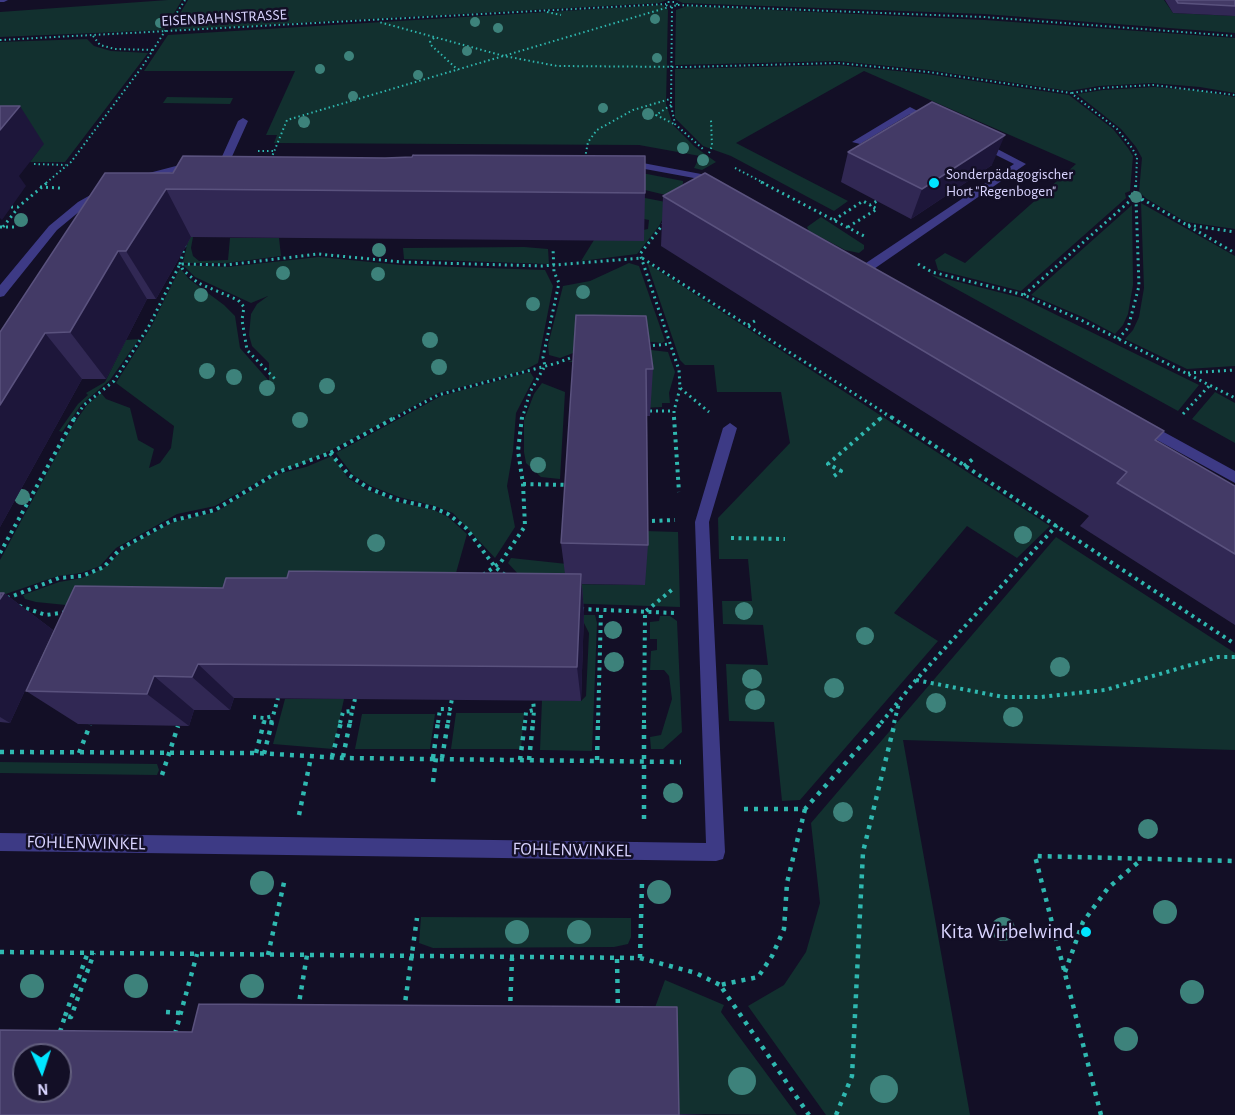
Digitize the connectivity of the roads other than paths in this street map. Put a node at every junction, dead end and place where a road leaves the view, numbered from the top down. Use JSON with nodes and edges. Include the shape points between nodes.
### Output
{"nodes":[{"id":1,"x":243,"y":121,"type":"dead end"},
{"id":2,"x":940,"y":125,"type":"edge"},
{"id":3,"x":970,"y":139,"type":"edge"},
{"id":4,"x":857,"y":142,"type":"dead end"},
{"id":5,"x":271,"y":159,"type":"edge"},
{"id":6,"x":216,"y":162,"type":"junction"},
{"id":7,"x":585,"y":162,"type":"edge"},
{"id":8,"x":724,"y":190,"type":"edge"},
{"id":9,"x":867,"y":268,"type":"edge"},
{"id":10,"x":0,"y":293,"type":"edge"},
{"id":11,"x":1130,"y":418,"type":"edge"},
{"id":12,"x":730,"y":428,"type":"road end"},
{"id":13,"x":1235,"y":478,"type":"edge"},
{"id":14,"x":0,"y":842,"type":"edge"}],
"edges":[{"from":1,"to":6,"type":"street"},
{"from":2,"to":4,"type":"street","via":[[910,110]]},
{"from":3,"to":9,"type":"street","via":[[1021,164]]},
{"from":5,"to":6,"type":"street"},
{"from":6,"to":10,"type":"street","via":[[150,173],[81,204],[53,228]]},
{"from":7,"to":8,"type":"street","via":[[652,166],[697,176]]},
{"from":11,"to":13,"type":"street"},
{"from":12,"to":14,"type":"street","name":"FOHLENWINKEL","via":[[702,522],[716,852]]}]}
